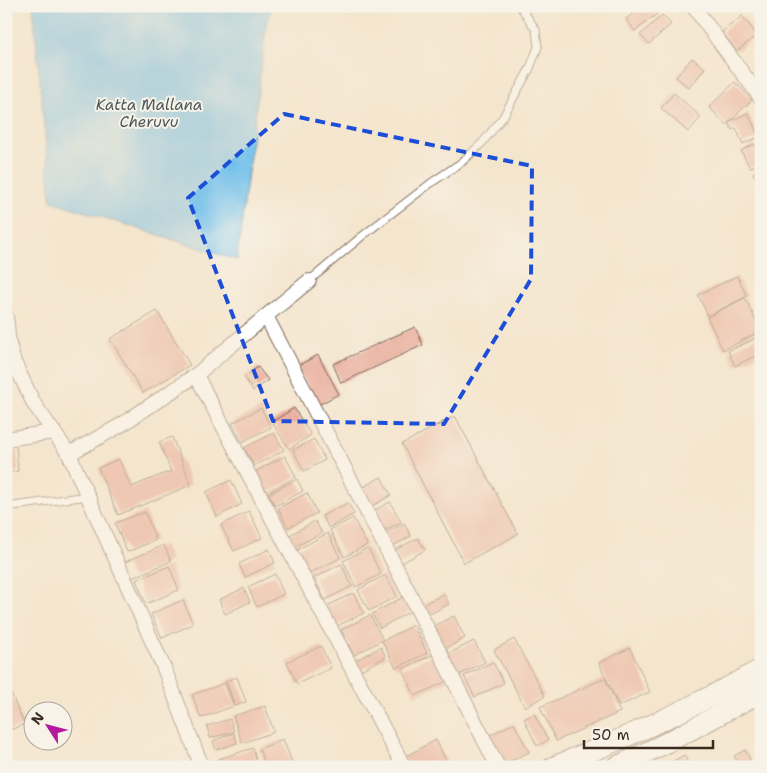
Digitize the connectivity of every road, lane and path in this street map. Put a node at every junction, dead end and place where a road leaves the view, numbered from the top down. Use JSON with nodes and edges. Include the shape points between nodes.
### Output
{"nodes":[{"id":1,"x":520,"y":6,"type":"edge"},
{"id":2,"x":694,"y":6,"type":"edge"},
{"id":3,"x":761,"y":98,"type":"edge"},
{"id":4,"x":310,"y":281,"type":"joint"},
{"id":5,"x":6,"y":316,"type":"edge"},
{"id":6,"x":266,"y":316,"type":"junction"},
{"id":7,"x":196,"y":375,"type":"junction"},
{"id":8,"x":54,"y":432,"type":"junction"},
{"id":9,"x":6,"y":439,"type":"edge"},
{"id":10,"x":69,"y":454,"type":"junction"},
{"id":11,"x":88,"y":496,"type":"junction"},
{"id":12,"x":6,"y":507,"type":"edge"},
{"id":13,"x":761,"y":669,"type":"edge"},
{"id":14,"x":761,"y":692,"type":"edge"},
{"id":15,"x":202,"y":767,"type":"edge"},
{"id":16,"x":404,"y":767,"type":"edge"},
{"id":17,"x":498,"y":767,"type":"edge"},
{"id":18,"x":553,"y":767,"type":"edge"},
{"id":19,"x":616,"y":767,"type":"edge"}],
"edges":[{"from":1,"to":4,"type":"lane","via":[[536,30],[538,47],[503,117],[484,142],[361,237]]},
{"from":2,"to":3,"type":"street"},
{"from":4,"to":6,"type":"street"},
{"from":5,"to":8,"type":"street","via":[[14,362],[34,404]]},
{"from":6,"to":7,"type":"street"},
{"from":6,"to":17,"type":"street"},
{"from":7,"to":10,"type":"street"},
{"from":7,"to":16,"type":"street"},
{"from":8,"to":9,"type":"street"},
{"from":8,"to":10,"type":"street"},
{"from":10,"to":11,"type":"street"},
{"from":11,"to":12,"type":"lane"},
{"from":11,"to":15,"type":"street","via":[[164,668]]},
{"from":13,"to":18,"type":"main road","via":[[654,724]]},
{"from":14,"to":19,"type":"main road"}]}
